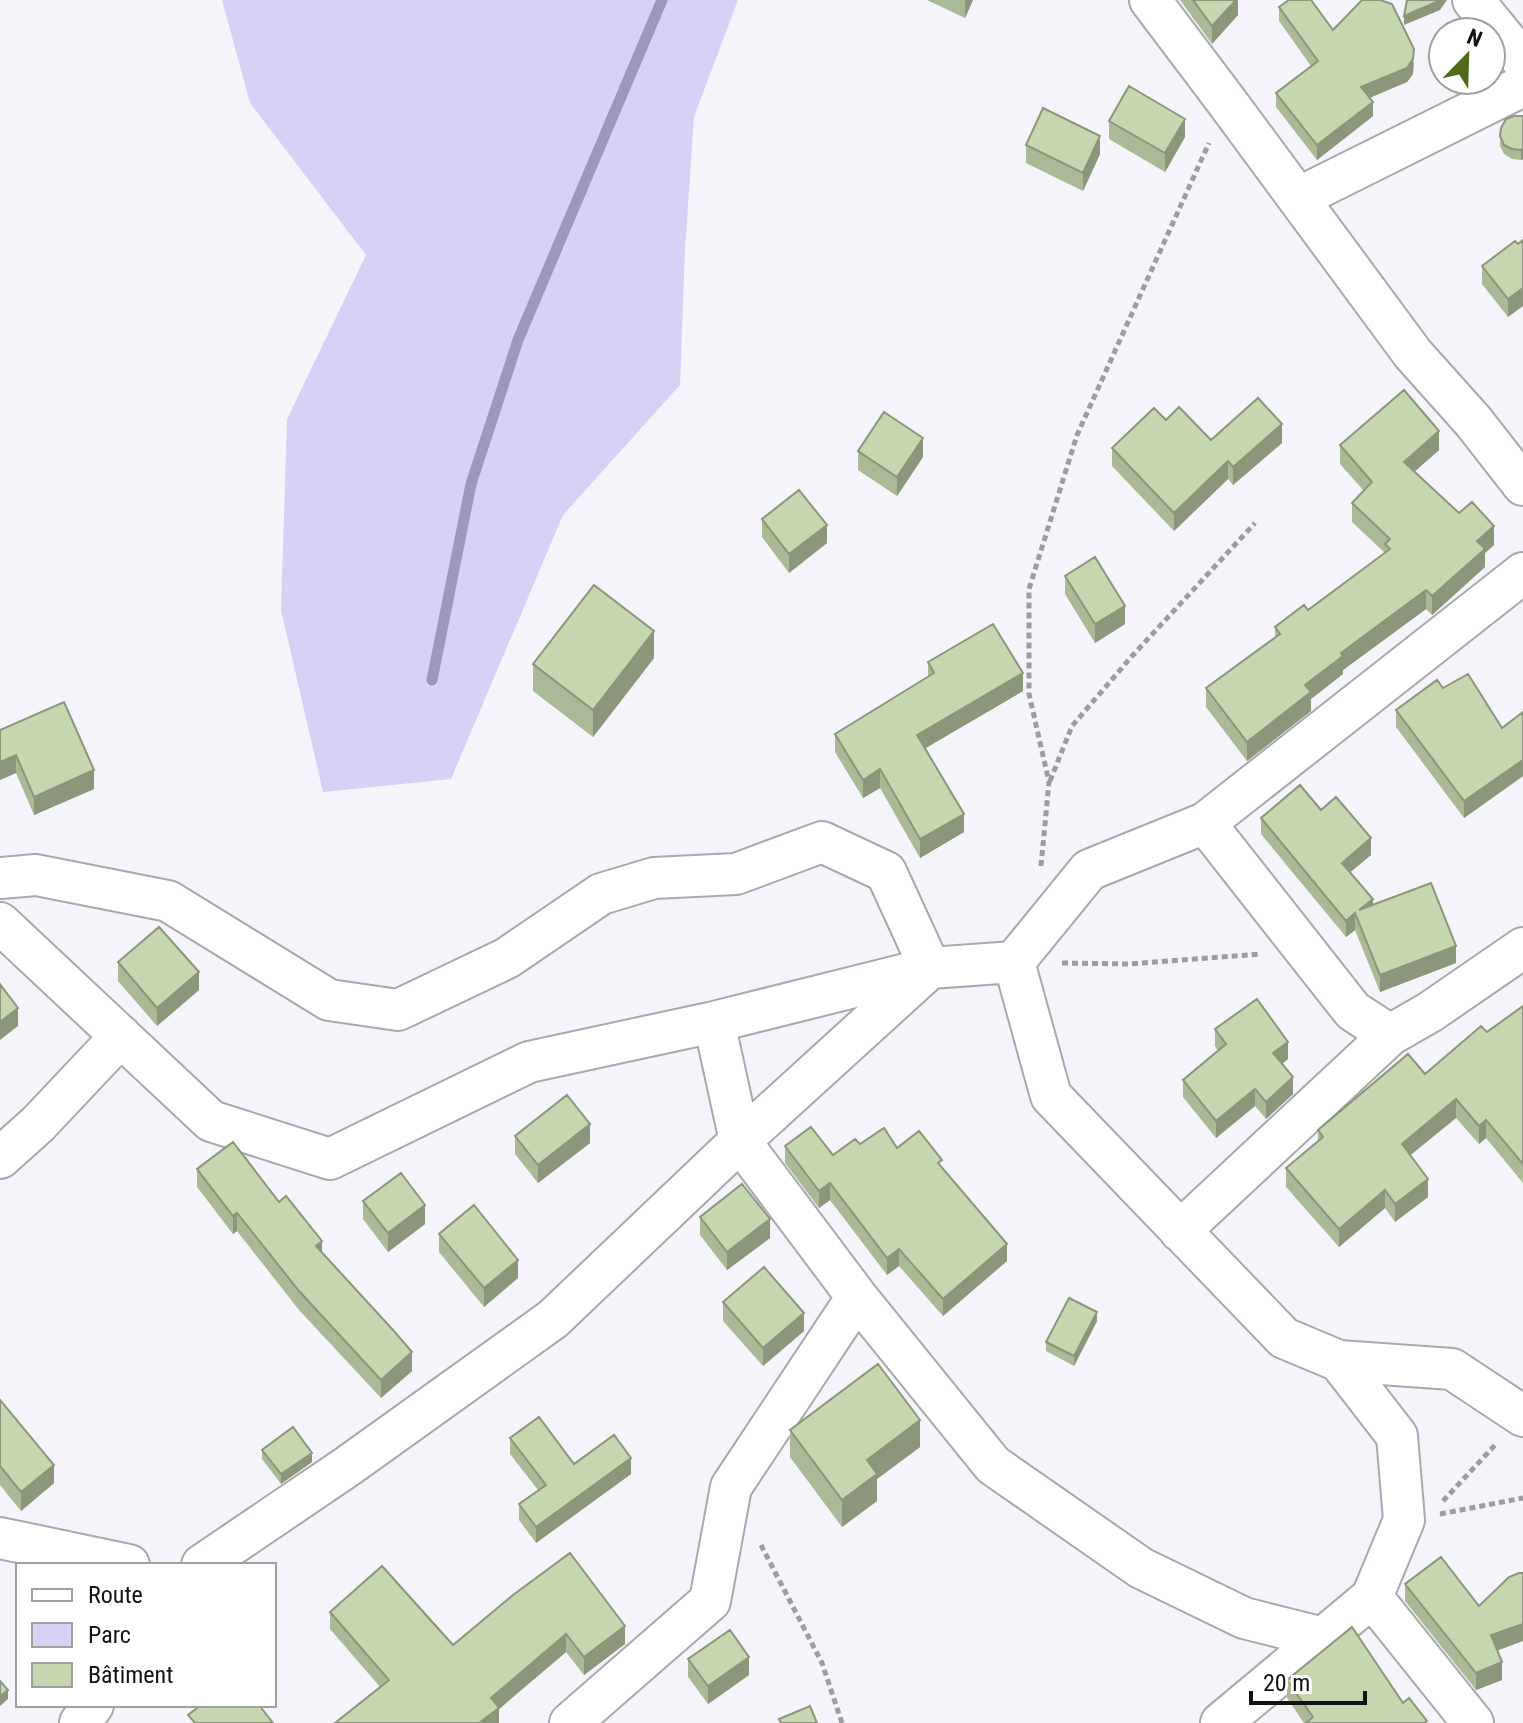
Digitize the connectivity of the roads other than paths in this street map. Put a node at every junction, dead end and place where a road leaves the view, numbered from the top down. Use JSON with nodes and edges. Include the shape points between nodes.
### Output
{"nodes":[{"id":1,"x":1150,"y":0,"type":"edge"},
{"id":2,"x":1473,"y":0,"type":"edge"},
{"id":3,"x":1523,"y":61,"type":"edge"},
{"id":4,"x":1523,"y":86,"type":"edge"},
{"id":5,"x":1298,"y":198,"type":"junction"},
{"id":6,"x":1523,"y":485,"type":"edge"},
{"id":7,"x":1523,"y":573,"type":"edge"},
{"id":8,"x":1205,"y":823,"type":"junction"},
{"id":9,"x":0,"y":878,"type":"edge"},
{"id":10,"x":0,"y":923,"type":"edge"},
{"id":11,"x":1523,"y":948,"type":"edge"},
{"id":12,"x":1014,"y":962,"type":"junction"},
{"id":13,"x":930,"y":968,"type":"junction"},
{"id":14,"x":714,"y":1022,"type":"junction"},
{"id":15,"x":1390,"y":1035,"type":"junction"},
{"id":16,"x":121,"y":1036,"type":"junction"},
{"id":17,"x":740,"y":1141,"type":"junction"},
{"id":18,"x":0,"y":1158,"type":"edge"},
{"id":19,"x":1180,"y":1231,"type":"junction"},
{"id":20,"x":857,"y":1297,"type":"junction"},
{"id":21,"x":1339,"y":1361,"type":"junction"},
{"id":22,"x":1523,"y":1416,"type":"edge"},
{"id":23,"x":0,"y":1538,"type":"edge"},
{"id":24,"x":119,"y":1563,"type":"edge"},
{"id":25,"x":205,"y":1563,"type":"edge"},
{"id":26,"x":1372,"y":1597,"type":"junction"},
{"id":27,"x":1323,"y":1638,"type":"junction"},
{"id":28,"x":570,"y":1723,"type":"edge"},
{"id":29,"x":1221,"y":1723,"type":"edge"},
{"id":30,"x":1473,"y":1723,"type":"edge"}],
"edges":[{"from":1,"to":5,"type":"street"},
{"from":2,"to":3,"type":"street"},
{"from":4,"to":5,"type":"street"},
{"from":5,"to":6,"type":"street","via":[[1413,354]]},
{"from":7,"to":8,"type":"street"},
{"from":8,"to":12,"type":"street","via":[[1089,870]]},
{"from":8,"to":15,"type":"street","via":[[1353,1011]]},
{"from":9,"to":13,"type":"street","via":[[36,875],[168,901],[329,1000],[398,1010],[507,958],[601,894],[654,878],[736,874],[822,842],[886,872]]},
{"from":10,"to":16,"type":"street"},
{"from":11,"to":15,"type":"street"},
{"from":12,"to":13,"type":"street"},
{"from":12,"to":19,"type":"street","via":[[1051,1096]]},
{"from":13,"to":14,"type":"street"},
{"from":13,"to":17,"type":"street"},
{"from":14,"to":16,"type":"street","via":[[529,1062],[330,1159],[211,1121]]},
{"from":14,"to":17,"type":"street"},
{"from":15,"to":19,"type":"street"},
{"from":16,"to":18,"type":"street"},
{"from":17,"to":20,"type":"street"},
{"from":17,"to":25,"type":"street","via":[[553,1319]]},
{"from":19,"to":21,"type":"street","via":[[1284,1338]]},
{"from":20,"to":27,"type":"street","via":[[993,1465],[1141,1568],[1244,1618]]},
{"from":20,"to":28,"type":"street","via":[[731,1487],[710,1601]]},
{"from":21,"to":22,"type":"street","via":[[1452,1369]]},
{"from":21,"to":26,"type":"street","via":[[1397,1436],[1416,1518]]},
{"from":23,"to":24,"type":"street"},
{"from":26,"to":27,"type":"street"},
{"from":26,"to":30,"type":"street"},
{"from":27,"to":29,"type":"street"}]}
